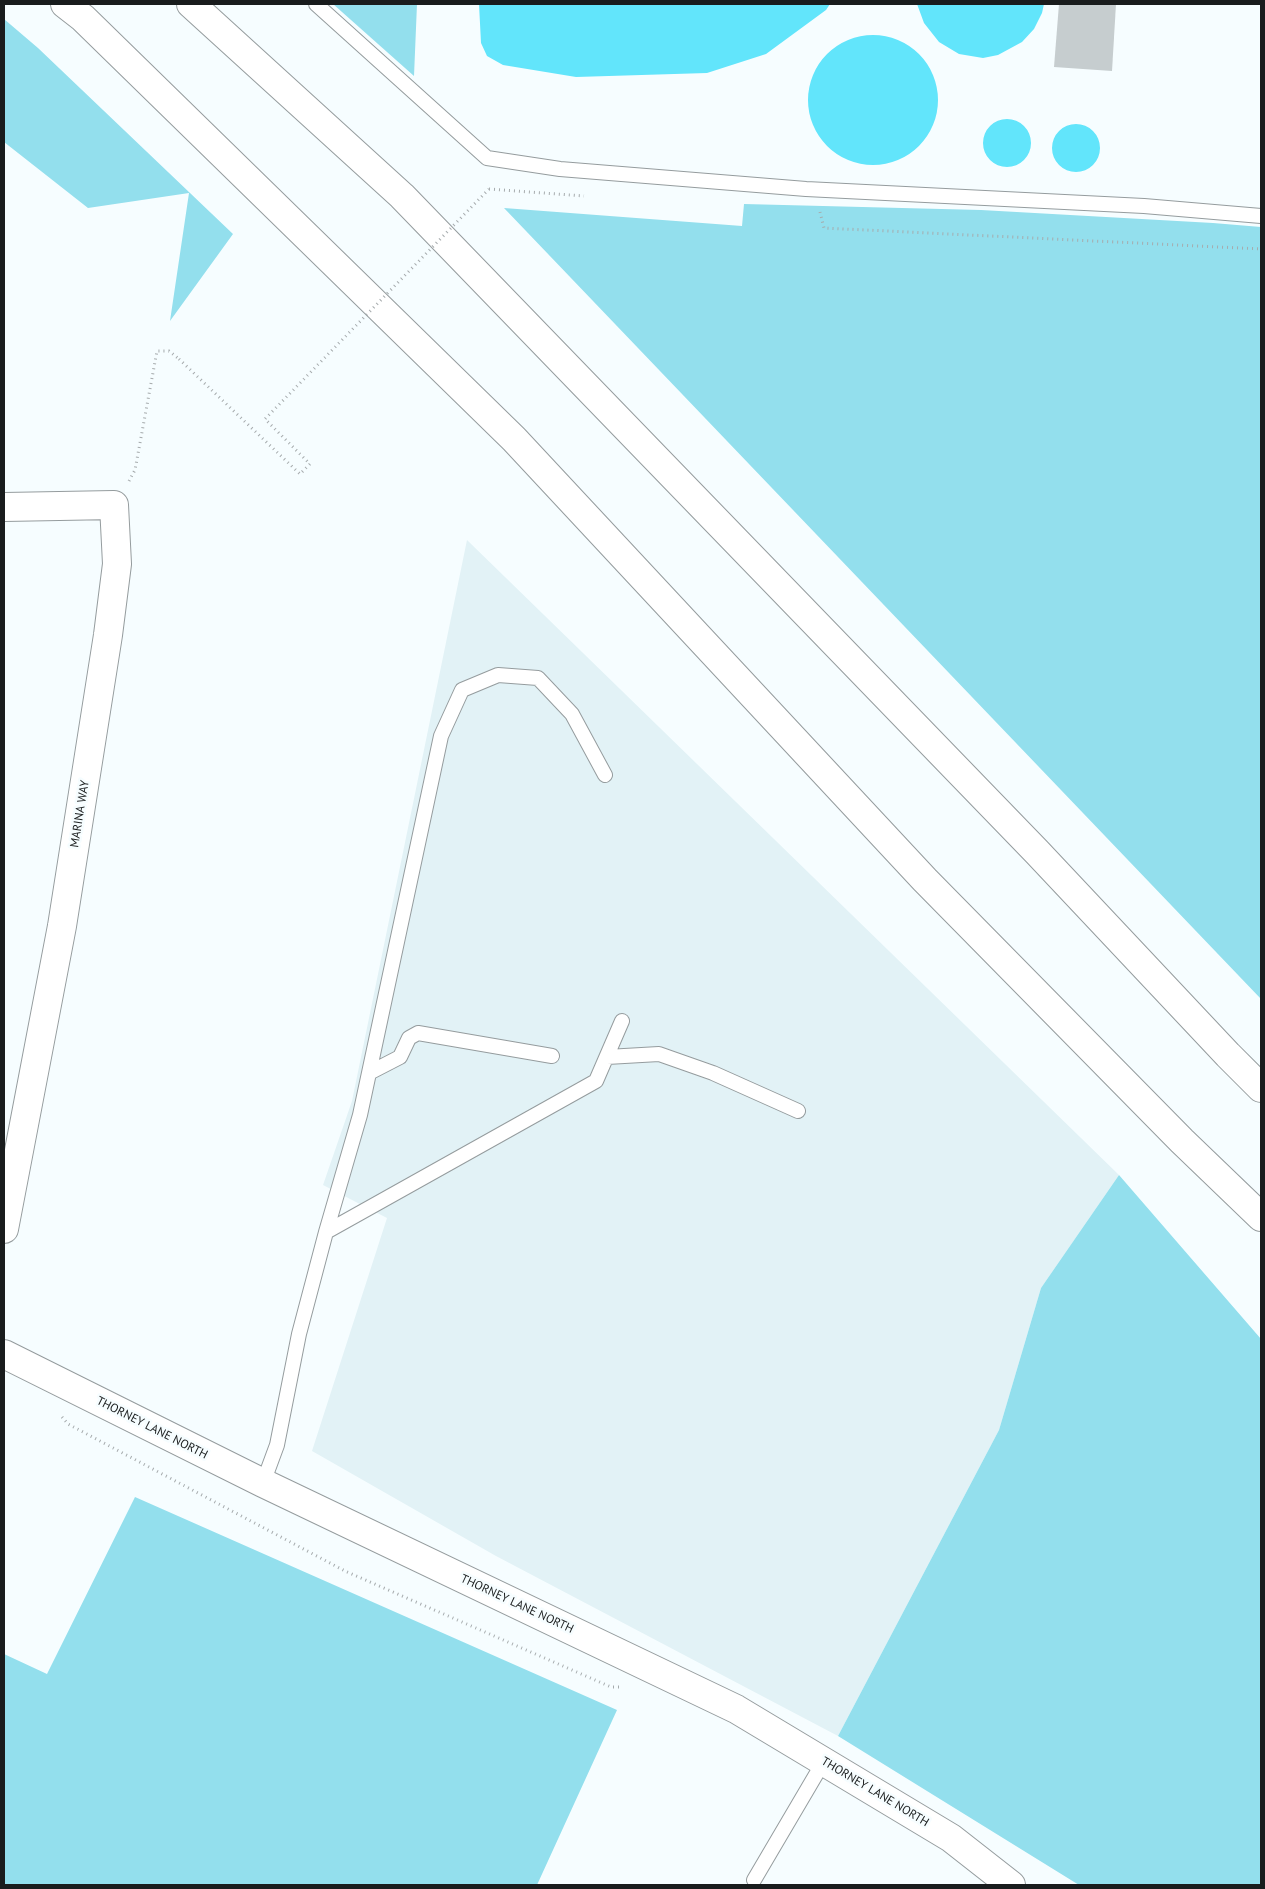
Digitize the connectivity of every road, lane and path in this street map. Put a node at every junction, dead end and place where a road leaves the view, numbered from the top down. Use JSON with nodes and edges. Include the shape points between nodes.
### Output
{"nodes":[{"id":1,"x":65,"y":4,"type":"edge"},
{"id":2,"x":191,"y":4,"type":"edge"},
{"id":3,"x":316,"y":4,"type":"edge"},
{"id":4,"x":490,"y":190,"type":"dead end"},
{"id":5,"x":818,"y":205,"type":"dead end"},
{"id":6,"x":1261,"y":216,"type":"edge"},
{"id":7,"x":1261,"y":249,"type":"edge"},
{"id":8,"x":114,"y":505,"type":"junction"},
{"id":9,"x":4,"y":507,"type":"edge"},
{"id":10,"x":605,"y":775,"type":"dead end"},
{"id":11,"x":622,"y":1021,"type":"dead end"},
{"id":12,"x":552,"y":1056,"type":"dead end"},
{"id":13,"x":606,"y":1057,"type":"junction"},
{"id":14,"x":369,"y":1073,"type":"junction"},
{"id":15,"x":1261,"y":1088,"type":"edge"},
{"id":16,"x":798,"y":1111,"type":"dead end"},
{"id":17,"x":1261,"y":1217,"type":"edge"},
{"id":18,"x":4,"y":1229,"type":"edge"},
{"id":19,"x":326,"y":1232,"type":"junction"},
{"id":20,"x":4,"y":1354,"type":"edge"},
{"id":21,"x":61,"y":1417,"type":"dead end"},
{"id":22,"x":263,"y":1483,"type":"junction"},
{"id":23,"x":621,"y":1687,"type":"dead end"},
{"id":24,"x":824,"y":1761,"type":"junction"},
{"id":25,"x":754,"y":1880,"type":"dead end"},
{"id":26,"x":1011,"y":1885,"type":"edge"}],
"edges":[{"from":1,"to":17,"type":"main road","via":[[514,438],[925,880]]},
{"from":2,"to":15,"type":"main road","via":[[402,196]]},
{"from":3,"to":6,"type":"lane","via":[[487,158],[560,169],[806,189],[1144,206]]},
{"from":4,"to":8,"type":"path","bridge":true,"via":[[265,419],[310,464],[300,474],[179,359],[168,351],[157,351],[135,470]]},
{"from":5,"to":7,"type":"path","via":[[824,228]]},
{"from":8,"to":9,"type":"main road"},
{"from":8,"to":18,"type":"main road","name":"MARINA WAY","via":[[117,564],[108,634],[62,926]]},
{"from":10,"to":14,"type":"lane","via":[[572,714],[538,678],[498,675],[462,690],[441,736]]},
{"from":11,"to":13,"type":"lane"},
{"from":12,"to":14,"type":"lane","via":[[418,1033],[410,1038],[400,1057]]},
{"from":13,"to":16,"type":"lane","via":[[659,1054],[713,1073]]},
{"from":13,"to":19,"type":"lane","via":[[596,1081]]},
{"from":14,"to":19,"type":"lane"},
{"from":19,"to":22,"type":"lane","via":[[299,1334],[277,1445]]},
{"from":20,"to":22,"type":"main road","name":"THORNEY LANE NORTH"},
{"from":21,"to":23,"type":"path","via":[[345,1571],[611,1687]]},
{"from":22,"to":24,"type":"main road","name":"THORNEY LANE NORTH","via":[[729,1706]]},
{"from":24,"to":25,"type":"lane"},
{"from":24,"to":26,"type":"main road","name":"THORNEY LANE NORTH","via":[[951,1838]]}]}
